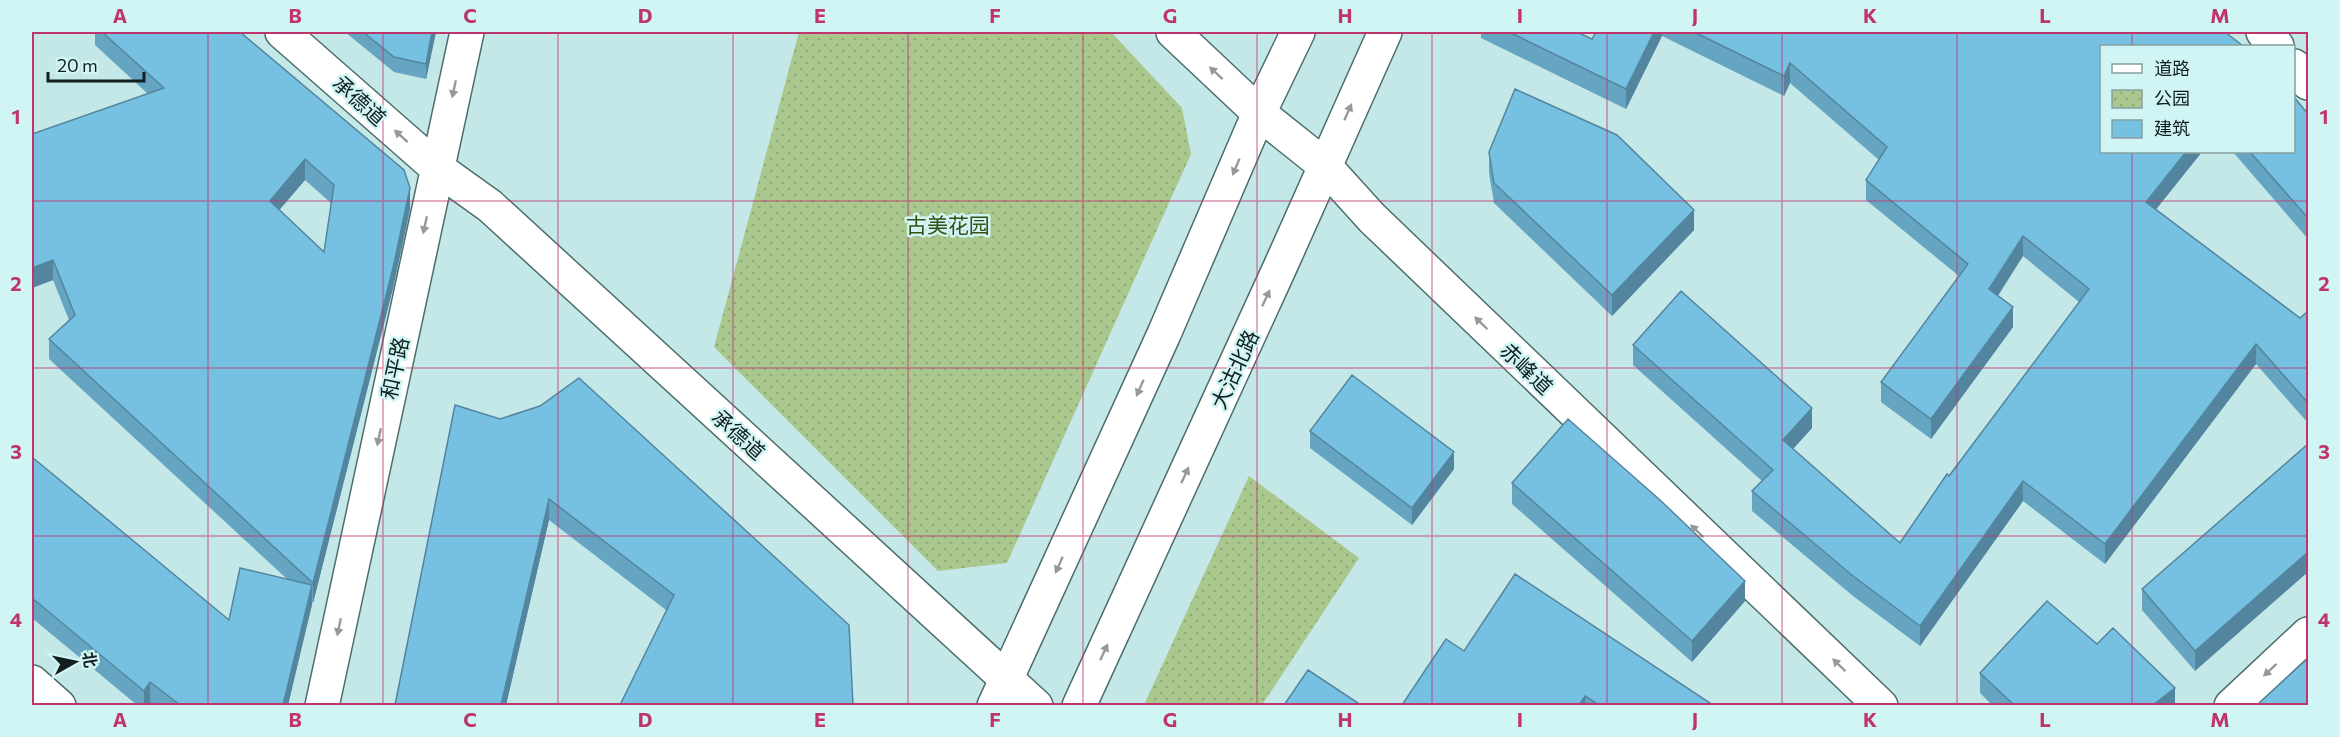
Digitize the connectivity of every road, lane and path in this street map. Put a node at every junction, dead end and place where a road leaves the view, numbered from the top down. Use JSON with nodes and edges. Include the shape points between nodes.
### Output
{"nodes":[{"id":1,"x":282,"y":32,"type":"edge"},
{"id":2,"x":467,"y":32,"type":"edge"},
{"id":3,"x":1173,"y":32,"type":"edge"},
{"id":4,"x":1298,"y":32,"type":"edge"},
{"id":5,"x":1384,"y":32,"type":"edge"},
{"id":6,"x":2264,"y":32,"type":"edge"},
{"id":7,"x":2276,"y":45,"type":"edge"},
{"id":8,"x":2295,"y":67,"type":"edge"},
{"id":9,"x":2308,"y":83,"type":"edge"},
{"id":10,"x":1259,"y":113,"type":"junction"},
{"id":11,"x":1324,"y":165,"type":"junction"},
{"id":12,"x":437,"y":168,"type":"junction"},
{"id":13,"x":2308,"y":634,"type":"edge"},
{"id":14,"x":32,"y":682,"type":"edge"},
{"id":15,"x":1003,"y":696,"type":"edge"},
{"id":16,"x":59,"y":705,"type":"edge"},
{"id":17,"x":322,"y":705,"type":"edge"},
{"id":18,"x":1036,"y":705,"type":"edge"},
{"id":19,"x":1079,"y":705,"type":"edge"},
{"id":20,"x":1881,"y":705,"type":"edge"},
{"id":21,"x":2231,"y":705,"type":"edge"}],
"edges":[{"from":12,"to":1,"type":"main road","name":"承德道","one_way":true},
{"from":2,"to":12,"type":"main road","name":"和平路","one_way":true},
{"from":10,"to":3,"type":"main road","name":"赤峰道","one_way":true},
{"from":4,"to":10,"type":"main road"},
{"from":11,"to":5,"type":"main road","name":"大沽北路","one_way":true},
{"from":6,"to":7,"type":"main road"},
{"from":8,"to":9,"type":"main road"},
{"from":10,"to":11,"type":"main road","name":"赤峰道"},
{"from":10,"to":15,"type":"main road","one_way":true},
{"from":19,"to":11,"type":"main road","name":"大沽北路","one_way":true},
{"from":20,"to":11,"type":"main road","name":"赤峰道","one_way":true,"via":[[1481,324],[1372,218]]},
{"from":12,"to":15,"type":"main road","name":"承德道","via":[[490,206]]},
{"from":12,"to":17,"type":"main road","name":"和平路","one_way":true},
{"from":13,"to":21,"type":"main road","one_way":true},
{"from":14,"to":16,"type":"main road"},
{"from":15,"to":18,"type":"main road","name":"承德道"}]}
